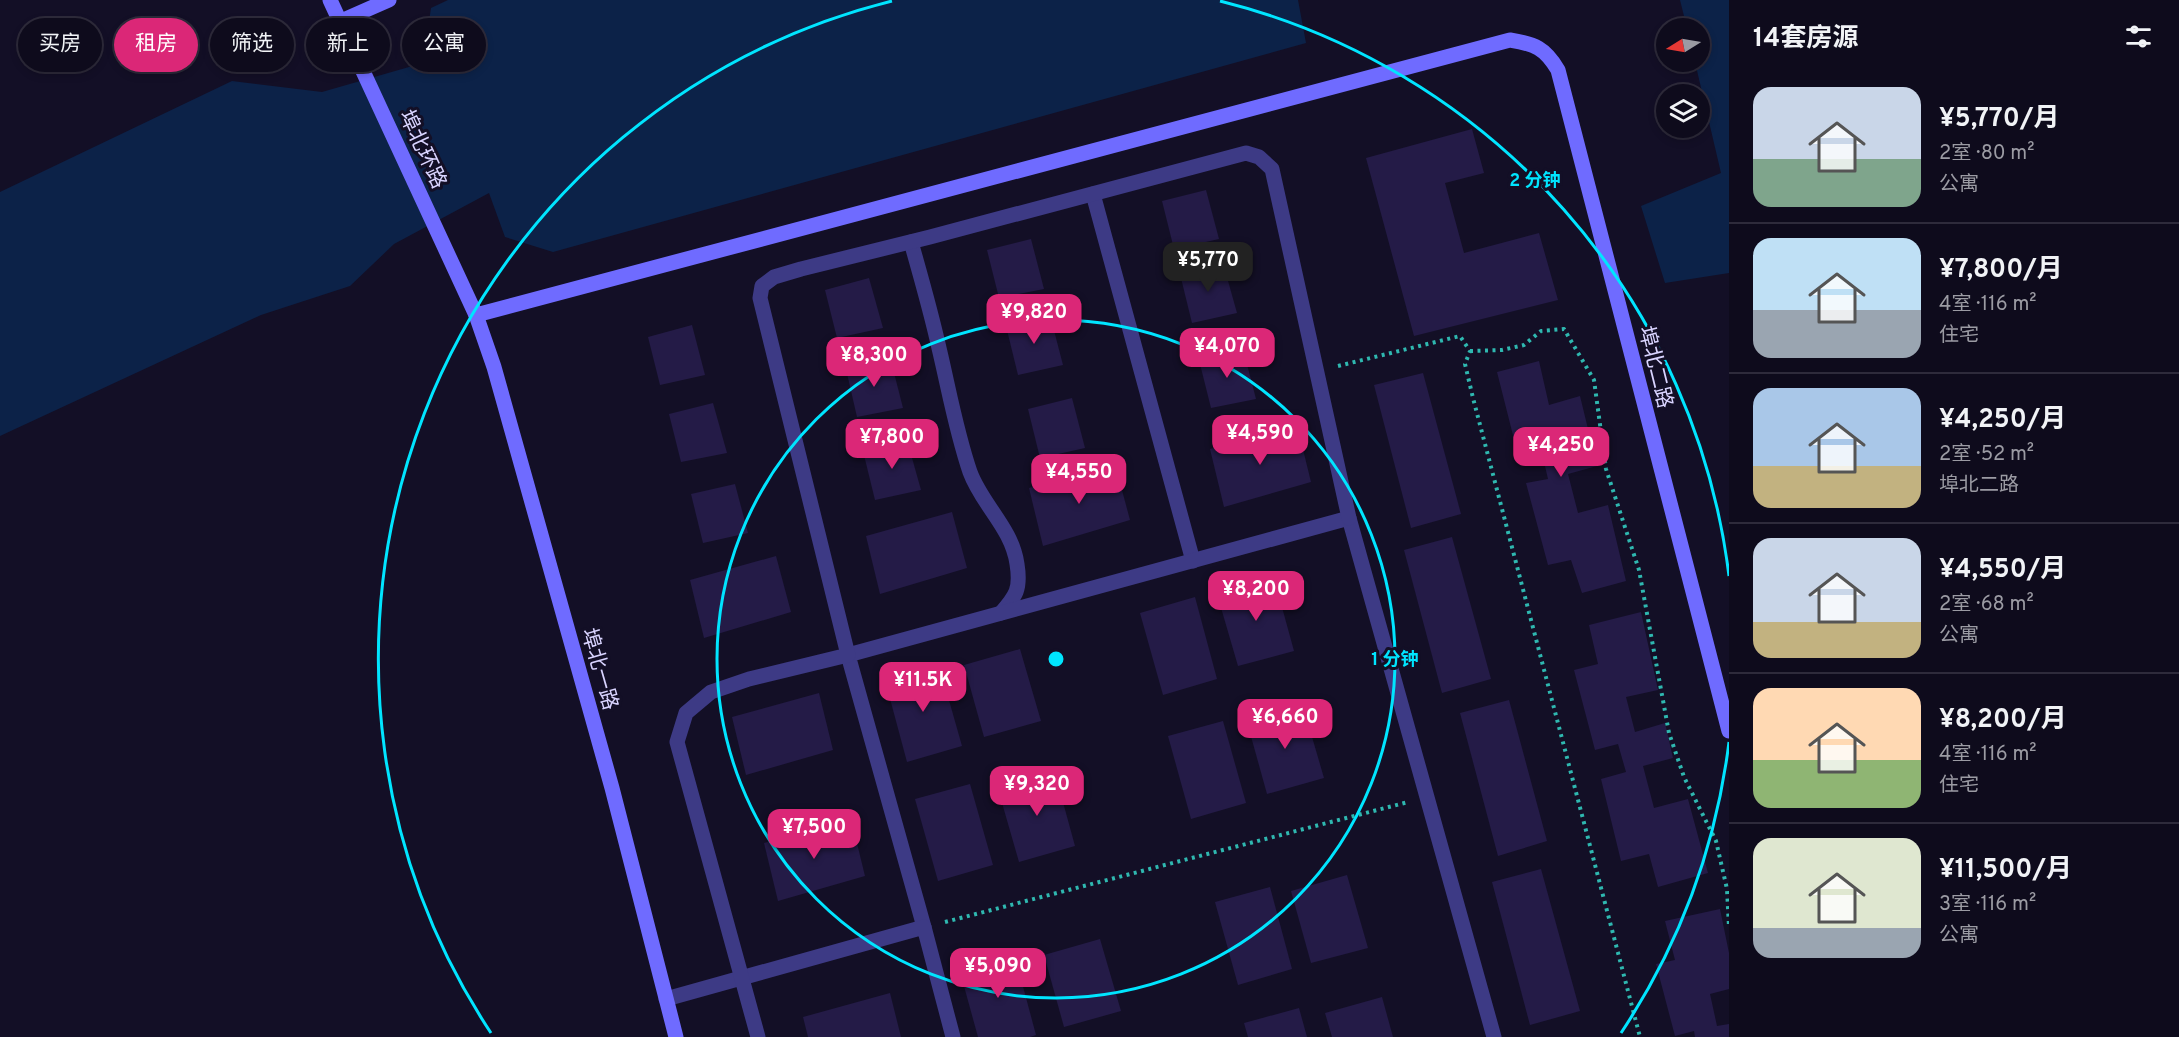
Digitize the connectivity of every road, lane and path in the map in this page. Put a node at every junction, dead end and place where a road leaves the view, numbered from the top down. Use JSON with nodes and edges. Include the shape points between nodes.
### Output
{"nodes":[{"id":1,"x":330,"y":0,"type":"edge"},
{"id":2,"x":389,"y":0,"type":"edge"},
{"id":3,"x":339,"y":18,"type":"edge"},
{"id":4,"x":348,"y":18,"type":"edge"},
{"id":5,"x":364,"y":72,"type":"edge"},
{"id":6,"x":1093,"y":194,"type":"junction"},
{"id":7,"x":911,"y":242,"type":"junction"},
{"id":8,"x":476,"y":315,"type":"junction"},
{"id":9,"x":1470,"y":351,"type":"junction"},
{"id":10,"x":1317,"y":372,"type":"junction"},
{"id":11,"x":1349,"y":518,"type":"junction"},
{"id":12,"x":1193,"y":561,"type":"junction"},
{"id":13,"x":1001,"y":613,"type":"junction"},
{"id":14,"x":848,"y":655,"type":"junction"},
{"id":15,"x":1729,"y":731,"type":"edge"},
{"id":16,"x":1427,"y":797,"type":"junction"},
{"id":17,"x":924,"y":927,"type":"junction"},
{"id":18,"x":1729,"y":927,"type":"edge"},
{"id":19,"x":742,"y":978,"type":"junction"},
{"id":20,"x":666,"y":999,"type":"junction"},
{"id":21,"x":676,"y":1037,"type":"edge"},
{"id":22,"x":758,"y":1037,"type":"edge"},
{"id":23,"x":952,"y":1037,"type":"edge"},
{"id":24,"x":1494,"y":1037,"type":"edge"},
{"id":25,"x":1640,"y":1037,"type":"edge"}],
"edges":[{"from":1,"to":3,"type":"street","name":"埠北环路"},
{"from":2,"to":4,"type":"street"},
{"from":5,"to":8,"type":"street","name":"埠北环路"},
{"from":6,"to":7,"type":"street"},
{"from":6,"to":10,"type":"street","via":[[1246,153],[1258,157],[1272,170]]},
{"from":6,"to":12,"type":"street"},
{"from":7,"to":13,"type":"street","via":[[971,474],[1014,546],[1017,594]]},
{"from":7,"to":14,"type":"street","via":[[774,278],[762,286],[760,298]]},
{"from":8,"to":15,"type":"street","name":"埠北二路","via":[[1510,40],[1532,44],[1550,57],[1558,70]]},
{"from":8,"to":20,"type":"street","name":"埠北一路","via":[[516,439]]},
{"from":9,"to":10,"type":"path","via":[[1460,336]]},
{"from":9,"to":18,"type":"path","via":[[1524,345],[1541,331],[1564,329],[1594,380],[1606,470],[1639,570],[1669,733],[1684,777],[1716,841],[1727,889]]},
{"from":9,"to":25,"type":"path","via":[[1465,364],[1473,398]]},
{"from":10,"to":11,"type":"street"},
{"from":11,"to":12,"type":"street"},
{"from":11,"to":16,"type":"street"},
{"from":12,"to":13,"type":"street"},
{"from":13,"to":14,"type":"street"},
{"from":14,"to":17,"type":"street"},
{"from":14,"to":19,"type":"street","via":[[711,692],[686,713],[676,742]]},
{"from":16,"to":17,"type":"path"},
{"from":16,"to":24,"type":"street"},
{"from":17,"to":19,"type":"street"},
{"from":17,"to":23,"type":"street"},
{"from":19,"to":20,"type":"street"},
{"from":19,"to":22,"type":"street"},
{"from":20,"to":21,"type":"street","name":"埠北一路"}]}
